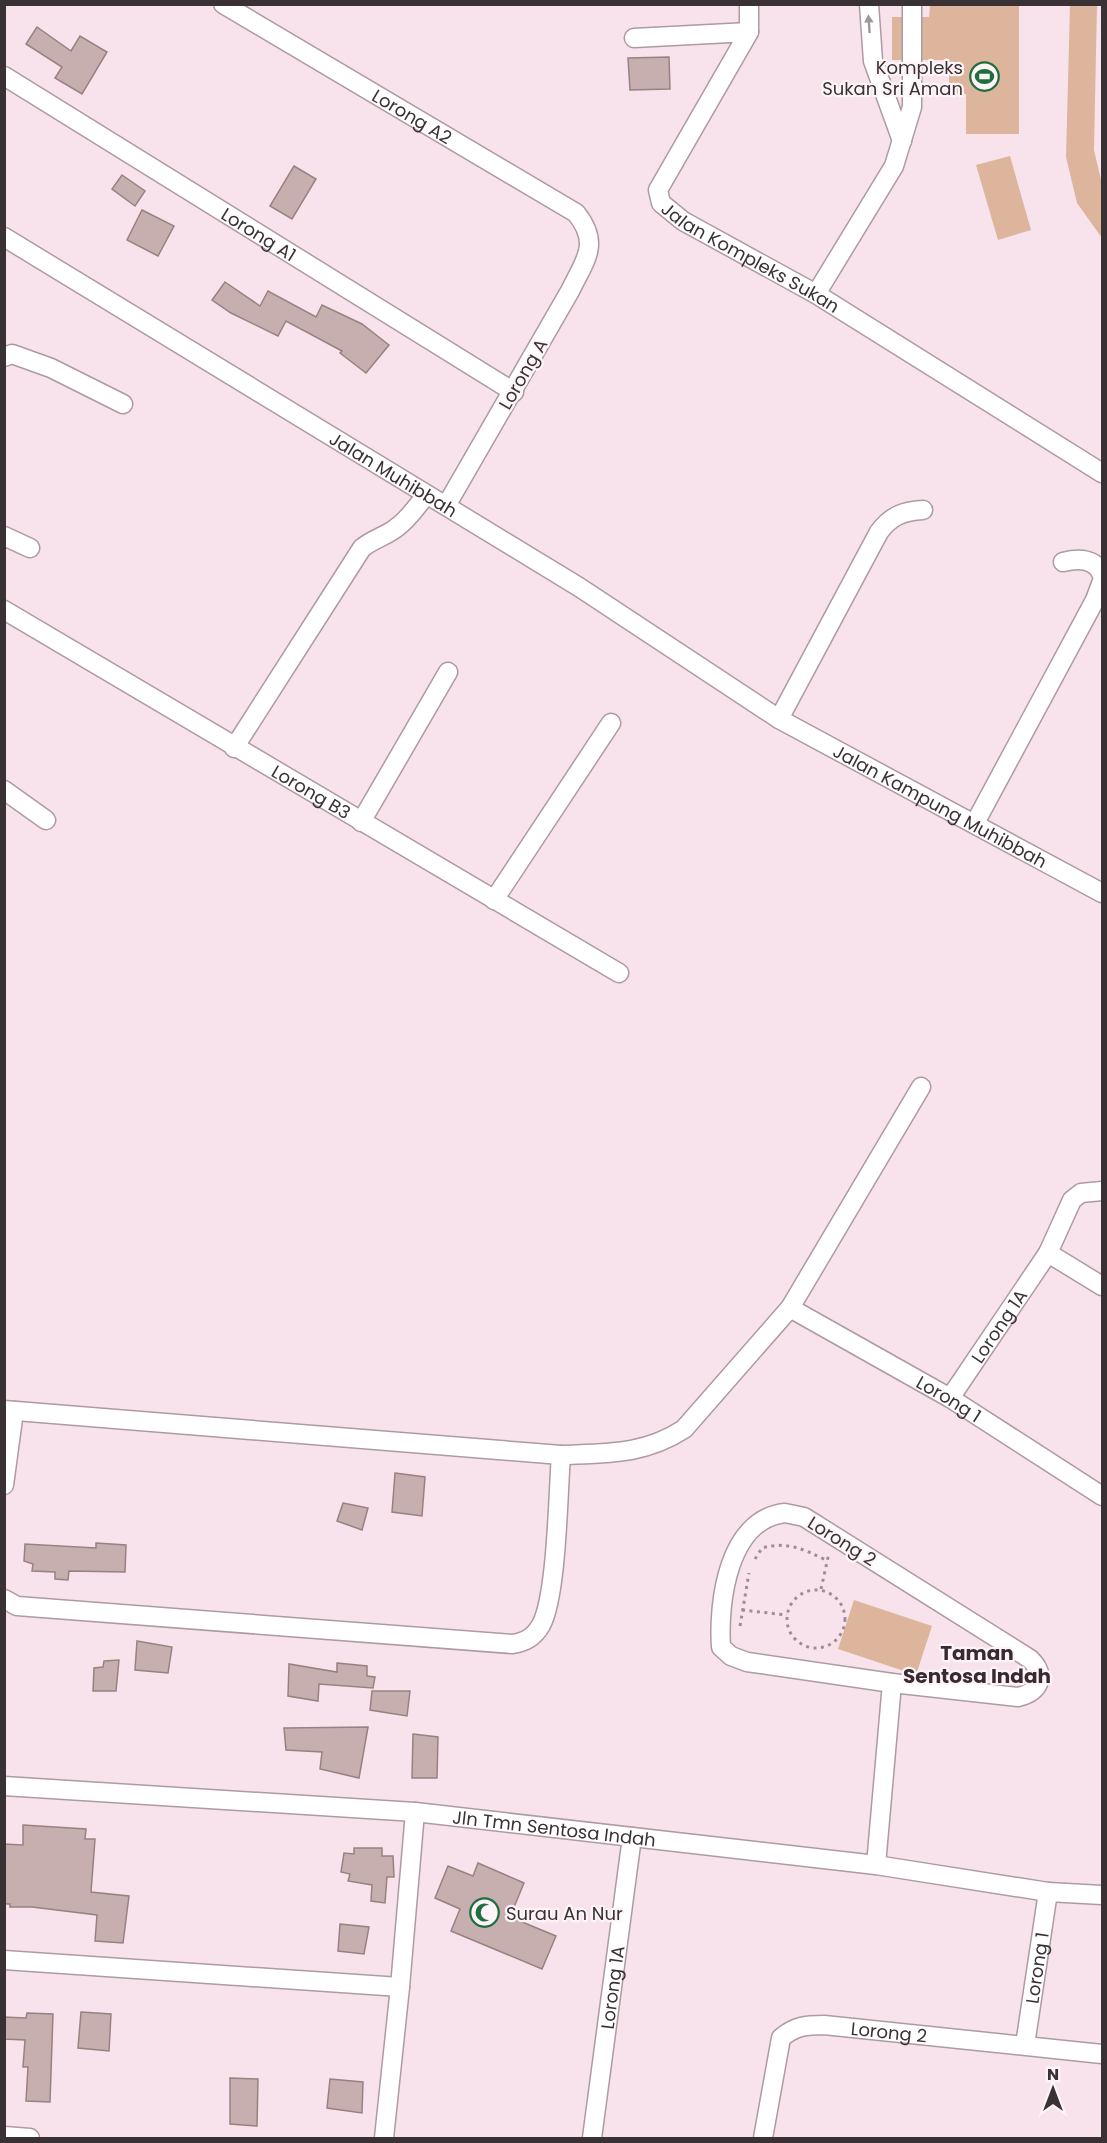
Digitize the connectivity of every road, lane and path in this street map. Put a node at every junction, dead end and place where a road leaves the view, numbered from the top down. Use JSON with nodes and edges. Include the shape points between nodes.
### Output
{"nodes":[{"id":1,"x":223,"y":4,"type":"edge"},
{"id":2,"x":750,"y":4,"type":"edge"},
{"id":3,"x":868,"y":4,"type":"edge"},
{"id":4,"x":912,"y":4,"type":"edge"},
{"id":5,"x":749,"y":32,"type":"junction"},
{"id":6,"x":634,"y":38,"type":"dead end"},
{"id":7,"x":4,"y":76,"type":"edge"},
{"id":8,"x":902,"y":141,"type":"junction"},
{"id":9,"x":4,"y":237,"type":"edge"},
{"id":10,"x":591,"y":238,"type":"joint"},
{"id":11,"x":816,"y":294,"type":"junction"},
{"id":12,"x":4,"y":357,"type":"edge"},
{"id":13,"x":513,"y":392,"type":"junction"},
{"id":14,"x":123,"y":404,"type":"dead end"},
{"id":15,"x":1102,"y":473,"type":"edge"},
{"id":16,"x":426,"y":495,"type":"junction"},
{"id":17,"x":446,"y":506,"type":"junction"},
{"id":18,"x":923,"y":510,"type":"dead end"},
{"id":19,"x":4,"y":536,"type":"edge"},
{"id":20,"x":30,"y":548,"type":"dead end"},
{"id":21,"x":1063,"y":562,"type":"dead end"},
{"id":22,"x":1102,"y":575,"type":"edge"},
{"id":23,"x":1102,"y":581,"type":"edge"},
{"id":24,"x":4,"y":610,"type":"edge"},
{"id":25,"x":448,"y":672,"type":"dead end"},
{"id":26,"x":779,"y":719,"type":"junction"},
{"id":27,"x":611,"y":723,"type":"dead end"},
{"id":28,"x":234,"y":748,"type":"junction"},
{"id":29,"x":4,"y":790,"type":"edge"},
{"id":30,"x":46,"y":820,"type":"dead end"},
{"id":31,"x":361,"y":822,"type":"junction"},
{"id":32,"x":975,"y":824,"type":"junction"},
{"id":33,"x":1102,"y":893,"type":"edge"},
{"id":34,"x":494,"y":900,"type":"junction"},
{"id":35,"x":619,"y":973,"type":"dead end"},
{"id":36,"x":921,"y":1087,"type":"dead end"},
{"id":37,"x":1102,"y":1191,"type":"edge"},
{"id":38,"x":1048,"y":1253,"type":"junction"},
{"id":39,"x":1102,"y":1286,"type":"edge"},
{"id":40,"x":790,"y":1308,"type":"junction"},
{"id":41,"x":950,"y":1398,"type":"junction"},
{"id":42,"x":9,"y":1410,"type":"edge"},
{"id":43,"x":561,"y":1455,"type":"junction"},
{"id":44,"x":4,"y":1485,"type":"edge"},
{"id":45,"x":1102,"y":1496,"type":"edge"},
{"id":46,"x":836,"y":1537,"type":"junction"},
{"id":47,"x":826,"y":1560,"type":"junction"},
{"id":48,"x":821,"y":1589,"type":"junction"},
{"id":49,"x":4,"y":1599,"type":"edge"},
{"id":50,"x":722,"y":1608,"type":"junction"},
{"id":51,"x":743,"y":1610,"type":"junction"},
{"id":52,"x":787,"y":1615,"type":"junction"},
{"id":53,"x":739,"y":1634,"type":"dead end"},
{"id":54,"x":810,"y":1647,"type":"junction"},
{"id":55,"x":809,"y":1657,"type":"dead end"},
{"id":56,"x":892,"y":1683,"type":"junction"},
{"id":57,"x":4,"y":1786,"type":"edge"},
{"id":58,"x":415,"y":1812,"type":"junction"},
{"id":59,"x":632,"y":1837,"type":"junction"},
{"id":60,"x":876,"y":1865,"type":"junction"},
{"id":61,"x":1048,"y":1892,"type":"junction"},
{"id":62,"x":1102,"y":1895,"type":"edge"},
{"id":63,"x":4,"y":1960,"type":"edge"},
{"id":64,"x":400,"y":1987,"type":"junction"},
{"id":65,"x":1025,"y":2045,"type":"junction"},
{"id":66,"x":1102,"y":2054,"type":"edge"},
{"id":67,"x":4,"y":2136,"type":"edge"},
{"id":68,"x":30,"y":2139,"type":"edge"},
{"id":69,"x":384,"y":2139,"type":"edge"},
{"id":70,"x":592,"y":2139,"type":"edge"},
{"id":71,"x":763,"y":2139,"type":"edge"}],
"edges":[{"from":1,"to":10,"type":"street","name":"Lorong A2","via":[[576,213]]},
{"from":2,"to":5,"type":"street"},
{"from":8,"to":3,"type":"street","one_way":true,"via":[[873,61]]},
{"from":4,"to":8,"type":"street","via":[[912,107]]},
{"from":5,"to":6,"type":"street"},
{"from":5,"to":11,"type":"street","name":"Jalan Kompleks Sukan","via":[[658,190],[661,202],[683,221]]},
{"from":7,"to":13,"type":"street","name":"Lorong A1"},
{"from":8,"to":11,"type":"street","via":[[894,166]]},
{"from":9,"to":16,"type":"street","name":"Jalan Muhibbah"},
{"from":10,"to":13,"type":"street","name":"Lorong A","via":[[570,291]]},
{"from":11,"to":15,"type":"street","name":"Jalan Kompleks Sukan"},
{"from":12,"to":14,"type":"street","via":[[12,354],[31,360]]},
{"from":13,"to":17,"type":"street","name":"Lorong A"},
{"from":16,"to":17,"type":"street","name":"Jalan Muhibbah"},
{"from":16,"to":28,"type":"street","via":[[394,530],[363,548]]},
{"from":17,"to":26,"type":"street","name":"Jalan Muhibbah","via":[[579,587]]},
{"from":18,"to":26,"type":"street","via":[[893,517],[879,532]]},
{"from":19,"to":20,"type":"street"},
{"from":21,"to":22,"type":"street","via":[[1086,560],[1100,568]]},
{"from":23,"to":32,"type":"street"},
{"from":24,"to":28,"type":"street","name":"Lorong B3"},
{"from":25,"to":31,"type":"street"},
{"from":26,"to":32,"type":"street","name":"Jalan Kampung Muhibbah"},
{"from":27,"to":34,"type":"street"},
{"from":28,"to":31,"type":"street","name":"Lorong B3"},
{"from":29,"to":30,"type":"street"},
{"from":31,"to":34,"type":"street","name":"Lorong B3"},
{"from":32,"to":33,"type":"street","name":"Jalan Kampung Muhibbah"},
{"from":34,"to":35,"type":"street","name":"Lorong B3"},
{"from":36,"to":40,"type":"street"},
{"from":37,"to":38,"type":"street","name":"Lorong 1A","via":[[1082,1193],[1072,1200]]},
{"from":38,"to":39,"type":"street"},
{"from":38,"to":41,"type":"street","name":"Lorong 1A"},
{"from":40,"to":41,"type":"street","name":"Lorong 1"},
{"from":40,"to":43,"type":"street","via":[[675,1435],[642,1449]]},
{"from":41,"to":45,"type":"street","name":"Lorong 1"},
{"from":42,"to":43,"type":"street"},
{"from":42,"to":44,"type":"street"},
{"from":43,"to":49,"type":"street","via":[[547,1609],[536,1634],[522,1642],[122,1615],[17,1606]]},
{"from":46,"to":47,"type":"path"},
{"from":46,"to":50,"type":"street","name":"Lorong 2","via":[[804,1517],[772,1514],[760,1521],[740,1544],[727,1574]]},
{"from":46,"to":56,"type":"street","name":"Lorong 2","via":[[1030,1659],[1040,1674],[1037,1688],[1018,1697]]},
{"from":47,"to":48,"type":"path"},
{"from":47,"to":51,"type":"path","via":[[796,1546],[778,1544],[762,1548],[750,1567]]},
{"from":48,"to":52,"type":"path","via":[[803,1592],[795,1598]]},
{"from":48,"to":54,"type":"path","via":[[838,1598],[846,1624],[837,1640],[820,1648]]},
{"from":50,"to":51,"type":"path"},
{"from":50,"to":56,"type":"street","name":"Lorong 2","via":[[721,1647],[732,1656],[747,1662]]},
{"from":51,"to":52,"type":"path"},
{"from":51,"to":53,"type":"path"},
{"from":52,"to":54,"type":"path","via":[[790,1632]]},
{"from":54,"to":55,"type":"path"},
{"from":56,"to":60,"type":"street"},
{"from":57,"to":58,"type":"street","name":"Jln Tmn Sentosa Indah"},
{"from":58,"to":59,"type":"street","name":"Jln Tmn Sentosa Indah"},
{"from":58,"to":64,"type":"street"},
{"from":59,"to":60,"type":"street","name":"Jln Tmn Sentosa Indah"},
{"from":59,"to":70,"type":"street","name":"Lorong 1A"},
{"from":60,"to":61,"type":"street","name":"Jln Tmn Sentosa Indah"},
{"from":61,"to":62,"type":"street","name":"Jln Tmn Sentosa Indah"},
{"from":61,"to":65,"type":"street","name":"Lorong 1"},
{"from":63,"to":64,"type":"street"},
{"from":64,"to":69,"type":"street"},
{"from":65,"to":66,"type":"street","name":"Lorong 2"},
{"from":65,"to":71,"type":"street","name":"Lorong 2","via":[[804,2025],[791,2029],[781,2038]]},
{"from":67,"to":68,"type":"street"}]}
